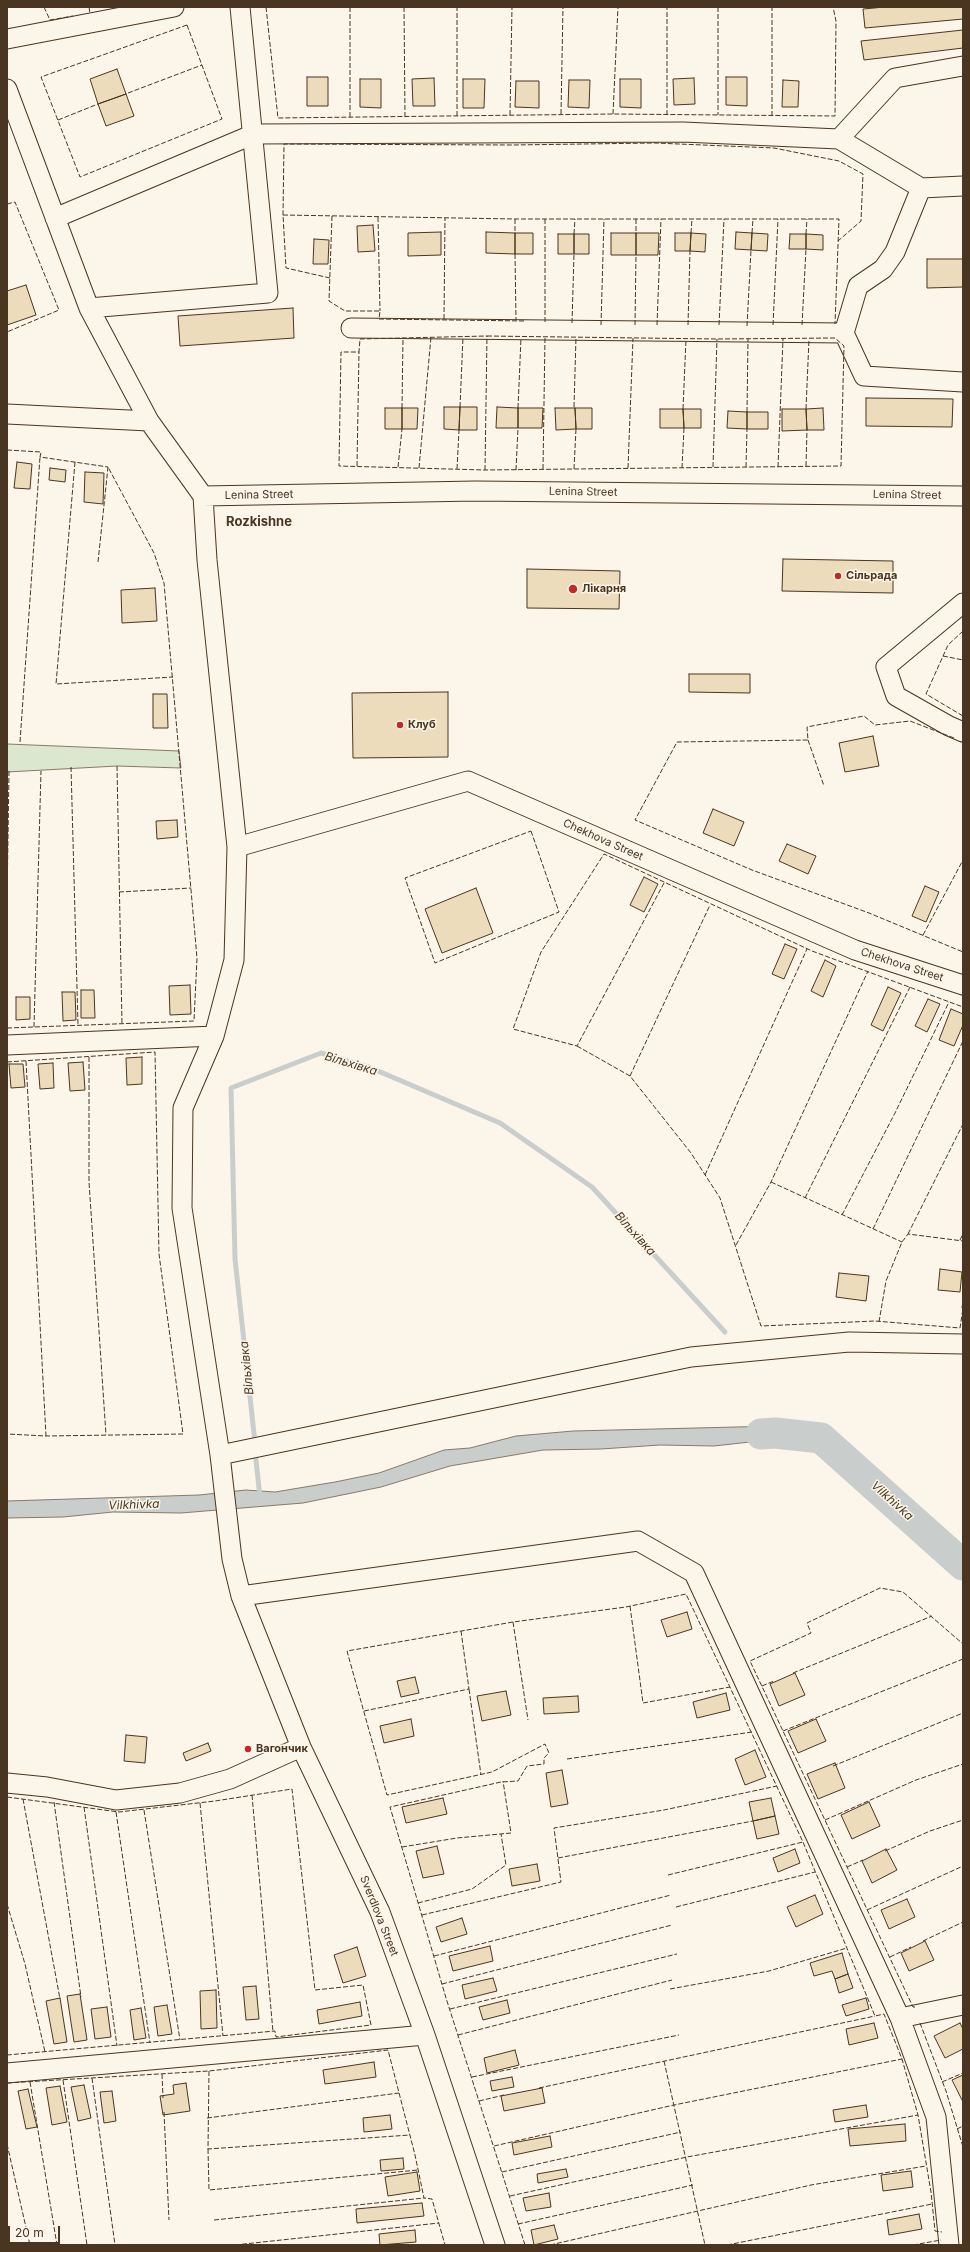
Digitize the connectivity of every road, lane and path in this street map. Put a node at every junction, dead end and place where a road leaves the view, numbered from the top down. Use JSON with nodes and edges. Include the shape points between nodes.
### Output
{"nodes":[{"id":1,"x":174,"y":7,"type":"edge"},
{"id":2,"x":240,"y":7,"type":"edge"},
{"id":3,"x":7,"y":38,"type":"edge"},
{"id":4,"x":963,"y":66,"type":"edge"},
{"id":5,"x":7,"y":89,"type":"edge"},
{"id":6,"x":254,"y":134,"type":"junction"},
{"id":7,"x":839,"y":139,"type":"junction"},
{"id":8,"x":963,"y":186,"type":"edge"},
{"id":9,"x":921,"y":188,"type":"junction"},
{"id":10,"x":55,"y":218,"type":"junction"},
{"id":11,"x":89,"y":308,"type":"junction"},
{"id":12,"x":351,"y":328,"type":"dead end"},
{"id":13,"x":844,"y":333,"type":"junction"},
{"id":14,"x":963,"y":382,"type":"edge"},
{"id":15,"x":7,"y":414,"type":"edge"},
{"id":16,"x":149,"y":421,"type":"junction"},
{"id":17,"x":203,"y":496,"type":"junction"},
{"id":18,"x":963,"y":496,"type":"edge"},
{"id":19,"x":963,"y":603,"type":"edge"},
{"id":20,"x":963,"y":732,"type":"edge"},
{"id":21,"x":237,"y":847,"type":"junction"},
{"id":22,"x":963,"y":985,"type":"edge"},
{"id":23,"x":214,"y":1036,"type":"junction"},
{"id":24,"x":7,"y":1045,"type":"edge"},
{"id":25,"x":963,"y":1344,"type":"edge"},
{"id":26,"x":220,"y":1455,"type":"junction"},
{"id":27,"x":241,"y":1596,"type":"junction"},
{"id":28,"x":302,"y":1747,"type":"junction"},
{"id":29,"x":7,"y":1783,"type":"edge"},
{"id":30,"x":963,"y":2005,"type":"edge"},
{"id":31,"x":900,"y":2018,"type":"junction"},
{"id":32,"x":425,"y":2035,"type":"junction"},
{"id":33,"x":7,"y":2073,"type":"edge"},
{"id":34,"x":495,"y":2245,"type":"edge"},
{"id":35,"x":949,"y":2245,"type":"edge"}],
"edges":[{"from":1,"to":3,"type":"street"},
{"from":2,"to":6,"type":"street"},
{"from":4,"to":7,"type":"street","via":[[895,78]]},
{"from":5,"to":10,"type":"street"},
{"from":6,"to":7,"type":"street","via":[[683,132]]},
{"from":6,"to":10,"type":"street"},
{"from":6,"to":11,"type":"street","via":[[268,293]]},
{"from":7,"to":9,"type":"street"},
{"from":8,"to":9,"type":"street"},
{"from":9,"to":13,"type":"street","via":[[895,252],[884,269],[858,286]]},
{"from":10,"to":11,"type":"street"},
{"from":11,"to":16,"type":"street"},
{"from":12,"to":13,"type":"street"},
{"from":13,"to":14,"type":"street","via":[[864,376]]},
{"from":15,"to":16,"type":"street"},
{"from":16,"to":17,"type":"street"},
{"from":17,"to":18,"type":"street","name":"Lenina Street","via":[[476,491]]},
{"from":17,"to":21,"type":"street","name":"Sverdlova Street","via":[[207,560]]},
{"from":19,"to":20,"type":"street","via":[[886,667],[896,696]]},
{"from":21,"to":22,"type":"street","name":"Chekhova Street","via":[[468,781],[854,950]]},
{"from":21,"to":23,"type":"street","name":"Sverdlova Street","via":[[234,960]]},
{"from":23,"to":24,"type":"street"},
{"from":23,"to":26,"type":"street","name":"Sverdlova Street","via":[[183,1108],[182,1208]]},
{"from":25,"to":26,"type":"street","via":[[849,1342],[692,1357]]},
{"from":26,"to":27,"type":"street","name":"Sverdlova Street","via":[[232,1559]]},
{"from":27,"to":28,"type":"street","name":"Sverdlova Street"},
{"from":27,"to":31,"type":"street","via":[[638,1541],[694,1573]]},
{"from":28,"to":29,"type":"street","via":[[230,1779],[180,1793],[116,1800],[47,1787]]},
{"from":28,"to":32,"type":"street","name":"Sverdlova Street","via":[[380,1912]]},
{"from":30,"to":31,"type":"street"},
{"from":31,"to":35,"type":"street","via":[[936,2117]]},
{"from":32,"to":33,"type":"street"},
{"from":32,"to":34,"type":"street","name":"Sverdlova Street"}]}
